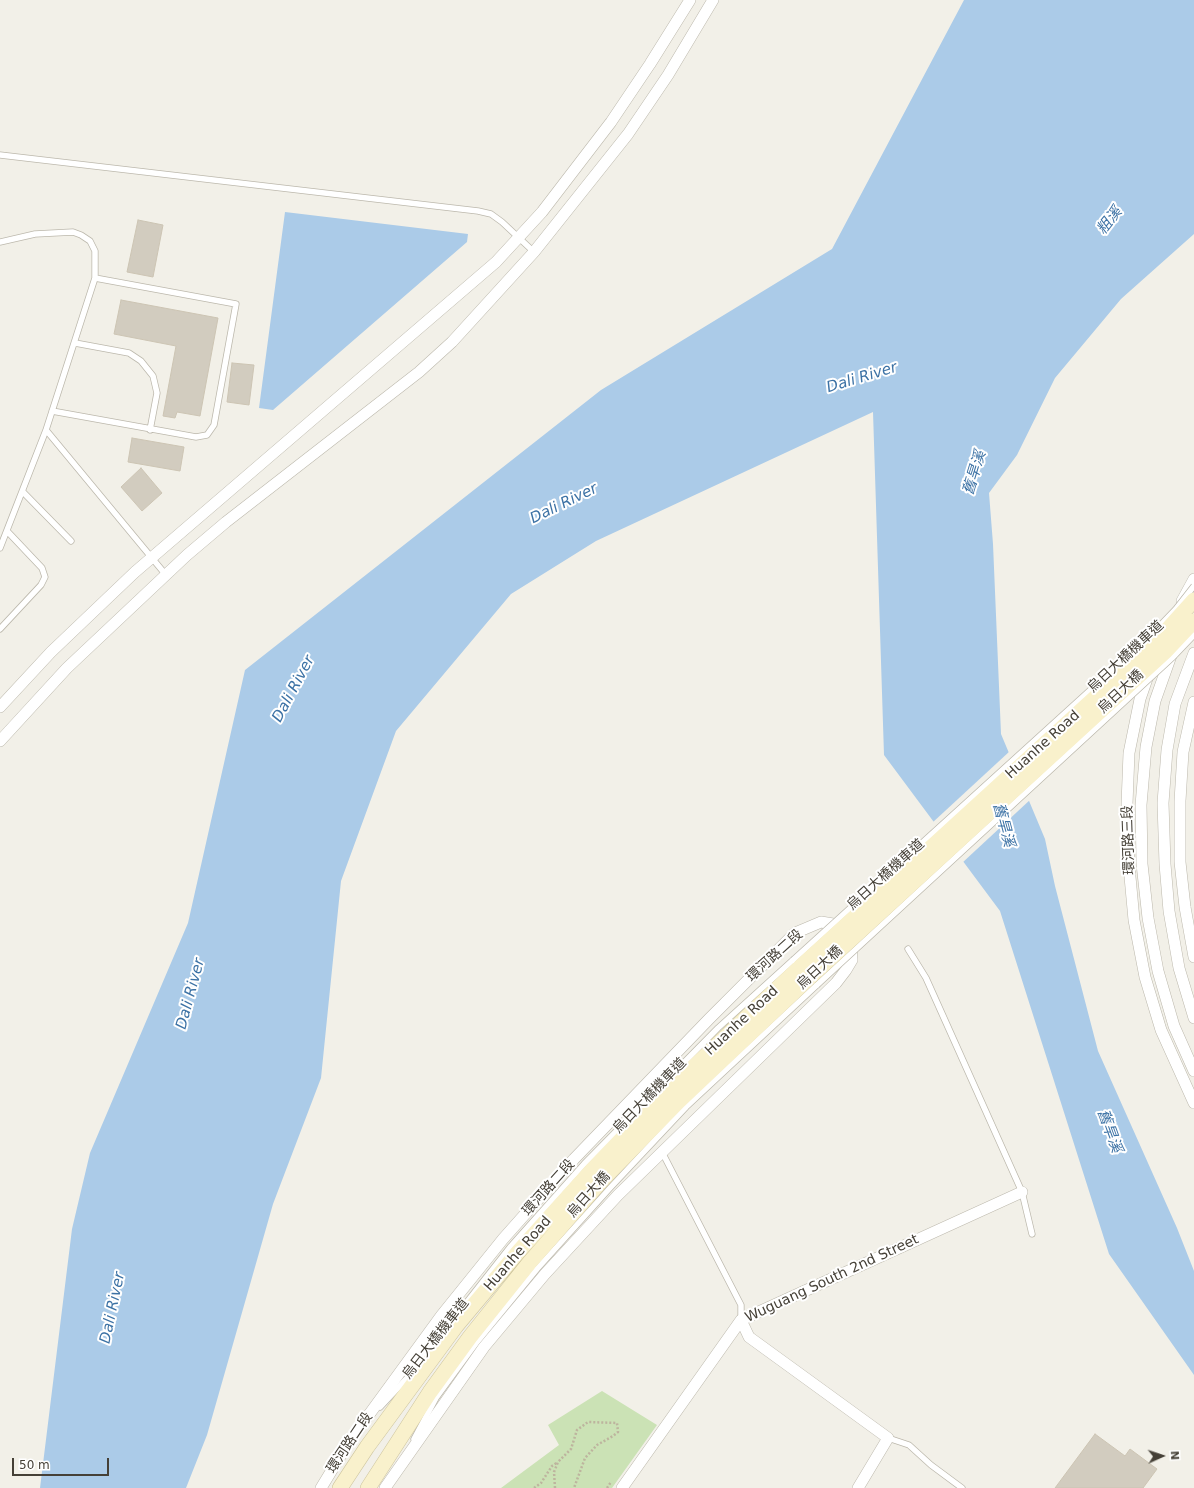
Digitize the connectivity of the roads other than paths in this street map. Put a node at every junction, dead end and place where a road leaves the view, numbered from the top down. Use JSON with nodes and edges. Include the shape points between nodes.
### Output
{"nodes":[{"id":1,"x":690,"y":0,"type":"edge"},
{"id":2,"x":713,"y":0,"type":"edge"},
{"id":3,"x":0,"y":155,"type":"edge"},
{"id":4,"x":519,"y":237,"type":"junction"},
{"id":5,"x":0,"y":242,"type":"edge"},
{"id":6,"x":534,"y":252,"type":"junction"},
{"id":7,"x":95,"y":278,"type":"junction"},
{"id":8,"x":75,"y":342,"type":"junction"},
{"id":9,"x":52,"y":411,"type":"junction"},
{"id":10,"x":46,"y":430,"type":"junction"},
{"id":11,"x":150,"y":430,"type":"junction"},
{"id":12,"x":23,"y":492,"type":"junction"},
{"id":13,"x":7,"y":531,"type":"junction"},
{"id":14,"x":71,"y":541,"type":"dead end"},
{"id":15,"x":0,"y":548,"type":"edge"},
{"id":16,"x":151,"y":558,"type":"junction"},
{"id":17,"x":166,"y":575,"type":"junction"},
{"id":18,"x":1194,"y":579,"type":"edge"},
{"id":19,"x":1194,"y":586,"type":"edge"},
{"id":20,"x":1194,"y":600,"type":"edge"},
{"id":21,"x":1194,"y":603,"type":"edge"},
{"id":22,"x":1194,"y":621,"type":"edge"},
{"id":23,"x":0,"y":629,"type":"edge"},
{"id":24,"x":1194,"y":635,"type":"edge"},
{"id":25,"x":1194,"y":653,"type":"edge"},
{"id":26,"x":1194,"y":702,"type":"edge"},
{"id":27,"x":0,"y":707,"type":"edge"},
{"id":28,"x":0,"y":740,"type":"edge"},
{"id":29,"x":908,"y":949,"type":"dead end"},
{"id":30,"x":1194,"y":957,"type":"edge"},
{"id":31,"x":1194,"y":1018,"type":"edge"},
{"id":32,"x":730,"y":1041,"type":"junction"},
{"id":33,"x":1194,"y":1071,"type":"edge"},
{"id":34,"x":1194,"y":1103,"type":"edge"},
{"id":35,"x":662,"y":1152,"type":"junction"},
{"id":36,"x":1022,"y":1192,"type":"junction"},
{"id":37,"x":1032,"y":1234,"type":"dead end"},
{"id":38,"x":741,"y":1320,"type":"junction"},
{"id":39,"x":888,"y":1438,"type":"junction"},
{"id":40,"x":349,"y":1442,"type":"junction"},
{"id":41,"x":398,"y":1469,"type":"junction"},
{"id":42,"x":321,"y":1488,"type":"edge"},
{"id":43,"x":340,"y":1488,"type":"edge"},
{"id":44,"x":368,"y":1488,"type":"edge"},
{"id":45,"x":385,"y":1488,"type":"edge"},
{"id":46,"x":622,"y":1488,"type":"edge"},
{"id":47,"x":858,"y":1488,"type":"edge"},
{"id":48,"x":962,"y":1488,"type":"edge"}],
"edges":[{"from":1,"to":4,"type":"street","via":[[611,122],[542,212]]},
{"from":2,"to":6,"type":"street","via":[[668,75],[628,134]]},
{"from":3,"to":4,"type":"lane","via":[[478,211],[491,214]]},
{"from":4,"to":6,"type":"lane"},
{"from":4,"to":16,"type":"street","via":[[496,262]]},
{"from":5,"to":7,"type":"lane","via":[[62,231],[81,235],[90,241],[95,251]]},
{"from":6,"to":17,"type":"street","via":[[452,342],[419,372],[226,522]]},
{"from":7,"to":8,"type":"lane"},
{"from":7,"to":11,"type":"lane","via":[[236,304],[212,432],[207,436],[196,437]]},
{"from":8,"to":9,"type":"lane"},
{"from":8,"to":11,"type":"lane","via":[[129,353],[141,361],[156,384],[157,392]]},
{"from":9,"to":10,"type":"lane"},
{"from":9,"to":11,"type":"lane"},
{"from":10,"to":12,"type":"lane"},
{"from":10,"to":16,"type":"lane"},
{"from":12,"to":13,"type":"lane"},
{"from":12,"to":14,"type":"lane"},
{"from":13,"to":15,"type":"lane"},
{"from":13,"to":23,"type":"lane","via":[[42,568],[45,577],[42,586]]},
{"from":16,"to":17,"type":"lane"},
{"from":16,"to":27,"type":"street","via":[[51,652]]},
{"from":17,"to":28,"type":"street","via":[[67,668]]},
{"from":18,"to":34,"type":"street","name":"環河路三段","via":[[1158,650],[1140,699],[1129,753],[1127,804],[1134,920],[1145,977],[1161,1030]]},
{"from":19,"to":32,"type":"lane","name":"烏日大橋機車道","bridge":true,"via":[[1152,634]]},
{"from":20,"to":32,"type":"street","name":"Huanhe Road","bridge":true,"via":[[1157,641]]},
{"from":21,"to":33,"type":"street","name":"環河路三段","via":[[1155,701],[1146,747],[1141,805],[1142,864],[1148,918],[1158,971],[1174,1026]]},
{"from":22,"to":32,"type":"street","name":"烏日大橋","bridge":true,"via":[[1166,651]]},
{"from":24,"to":32,"type":"lane","name":"烏日大橋機車道","bridge":true,"via":[[1172,658]]},
{"from":25,"to":31,"type":"street","via":[[1175,704],[1162,803],[1169,911],[1179,968]]},
{"from":26,"to":30,"type":"street","via":[[1183,752],[1180,862]]},
{"from":29,"to":36,"type":"lane","via":[[926,978]]},
{"from":32,"to":40,"type":"lane","name":"烏日大橋機車道","via":[[584,1164],[511,1246],[408,1377]]},
{"from":32,"to":41,"type":"lane","name":"烏日大橋機車道","via":[[681,1113],[537,1269],[477,1342],[436,1398]]},
{"from":32,"to":43,"type":"street","name":"Huanhe Road","via":[[669,1090],[518,1252],[456,1326]]},
{"from":32,"to":44,"type":"street","name":"烏日大橋","via":[[679,1101],[602,1180],[530,1262],[430,1392]]},
{"from":35,"to":38,"type":"lane","via":[[741,1305]]},
{"from":35,"to":40,"type":"street","name":"環河路二段","via":[[836,983],[852,960],[852,945],[845,932],[833,924],[821,922],[795,933],[709,1019],[574,1159],[503,1239],[441,1316]]},
{"from":35,"to":41,"type":"street","name":"環河路二段","via":[[618,1195],[540,1280],[484,1347]]},
{"from":36,"to":37,"type":"lane"},
{"from":36,"to":38,"type":"street","name":"Wuguang South 2nd Street"},
{"from":38,"to":39,"type":"street","via":[[749,1337]]},
{"from":38,"to":46,"type":"street","name":"Wuguang South 2nd Street"},
{"from":39,"to":47,"type":"street"},
{"from":39,"to":48,"type":"lane","via":[[909,1445]]},
{"from":40,"to":42,"type":"street","name":"環河路二段"},
{"from":41,"to":45,"type":"street","name":"環河路二段"}]}
